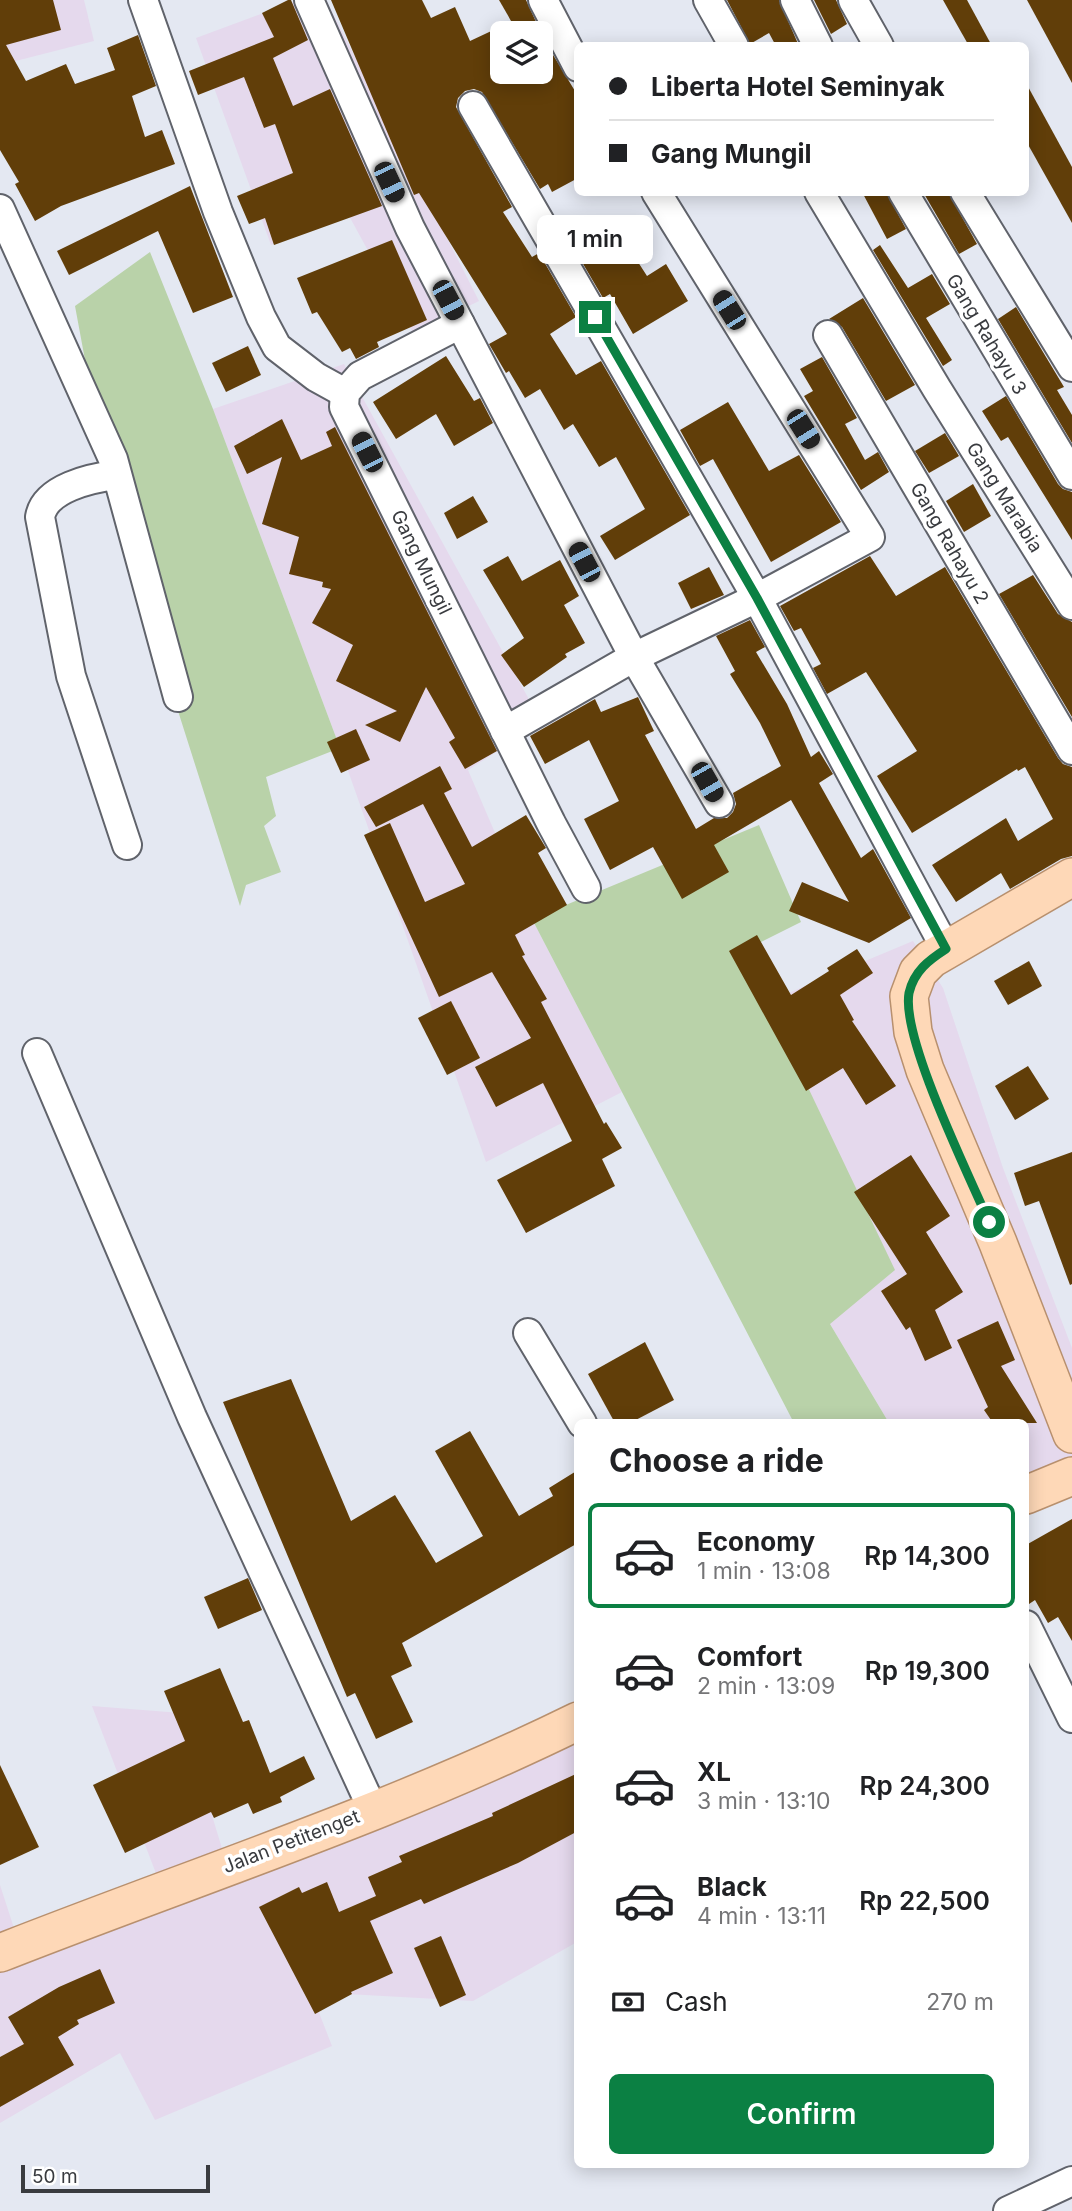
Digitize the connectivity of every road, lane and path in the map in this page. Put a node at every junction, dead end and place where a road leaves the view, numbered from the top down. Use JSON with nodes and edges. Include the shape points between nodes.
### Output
{"nodes":[{"id":1,"x":143,"y":0,"type":"edge"},
{"id":2,"x":309,"y":0,"type":"edge"},
{"id":3,"x":543,"y":0,"type":"edge"},
{"id":4,"x":708,"y":0,"type":"edge"},
{"id":5,"x":795,"y":0,"type":"edge"},
{"id":6,"x":853,"y":0,"type":"edge"},
{"id":7,"x":732,"y":42,"type":"edge"},
{"id":8,"x":816,"y":42,"type":"edge"},
{"id":9,"x":876,"y":42,"type":"edge"},
{"id":10,"x":574,"y":59,"type":"edge"},
{"id":11,"x":473,"y":107,"type":"dead end"},
{"id":12,"x":658,"y":196,"type":"edge"},
{"id":13,"x":821,"y":196,"type":"edge"},
{"id":14,"x":905,"y":196,"type":"edge"},
{"id":15,"x":967,"y":196,"type":"edge"},
{"id":16,"x":0,"y":209,"type":"edge"},
{"id":17,"x":460,"y":324,"type":"junction"},
{"id":18,"x":828,"y":335,"type":"dead end"},
{"id":19,"x":1072,"y":367,"type":"edge"},
{"id":20,"x":345,"y":393,"type":"junction"},
{"id":21,"x":117,"y":475,"type":"junction"},
{"id":22,"x":1072,"y":475,"type":"edge"},
{"id":23,"x":757,"y":598,"type":"junction"},
{"id":24,"x":1072,"y":605,"type":"edge"},
{"id":25,"x":634,"y":657,"type":"junction"},
{"id":26,"x":178,"y":697,"type":"dead end"},
{"id":27,"x":505,"y":731,"type":"junction"},
{"id":28,"x":1072,"y":750,"type":"edge"},
{"id":29,"x":719,"y":803,"type":"dead end"},
{"id":30,"x":127,"y":845,"type":"dead end"},
{"id":31,"x":586,"y":888,"type":"dead end"},
{"id":32,"x":1068,"y":888,"type":"edge"},
{"id":33,"x":946,"y":949,"type":"junction"},
{"id":34,"x":37,"y":1053,"type":"dead end"},
{"id":35,"x":528,"y":1333,"type":"dead end"},
{"id":36,"x":580,"y":1419,"type":"edge"},
{"id":37,"x":1072,"y":1434,"type":"edge"},
{"id":38,"x":1072,"y":1476,"type":"edge"},
{"id":39,"x":1029,"y":1494,"type":"edge"},
{"id":40,"x":1029,"y":1631,"type":"edge"},
{"id":41,"x":1072,"y":1717,"type":"edge"},
{"id":42,"x":574,"y":1723,"type":"edge"},
{"id":43,"x":373,"y":1810,"type":"junction"},
{"id":44,"x":0,"y":1953,"type":"edge"},
{"id":45,"x":1072,"y":2181,"type":"edge"},
{"id":46,"x":1008,"y":2211,"type":"edge"}],
"edges":[{"from":1,"to":20,"type":"street","via":[[218,212],[261,317],[277,346]]},
{"from":2,"to":17,"type":"street","via":[[410,228]]},
{"from":3,"to":10,"type":"street"},
{"from":4,"to":7,"type":"street"},
{"from":5,"to":8,"type":"street"},
{"from":6,"to":9,"type":"street"},
{"from":11,"to":23,"type":"street"},
{"from":12,"to":23,"type":"street","via":[[870,537]]},
{"from":13,"to":24,"type":"street","name":"Gang Marabia"},
{"from":14,"to":22,"type":"street","name":"Gang Rahayu 3"},
{"from":15,"to":19,"type":"street"},
{"from":16,"to":21,"type":"street"},
{"from":17,"to":20,"type":"street","via":[[360,376]]},
{"from":17,"to":25,"type":"street"},
{"from":18,"to":28,"type":"street","name":"Gang Rahayu 2"},
{"from":20,"to":27,"type":"street","name":"Gang Mungil","via":[[344,407]]},
{"from":21,"to":26,"type":"street"},
{"from":21,"to":30,"type":"street","via":[[54,494],[40,517],[71,676]]},
{"from":23,"to":25,"type":"street"},
{"from":23,"to":33,"type":"street"},
{"from":25,"to":27,"type":"street"},
{"from":25,"to":29,"type":"street"},
{"from":27,"to":31,"type":"street","name":"Gang Mungil"},
{"from":32,"to":33,"type":"main road"},
{"from":33,"to":37,"type":"main road","via":[[923,966],[912,985],[913,1032]]},
{"from":34,"to":43,"type":"street","via":[[192,1417]]},
{"from":35,"to":36,"type":"street"},
{"from":38,"to":39,"type":"main road"},
{"from":40,"to":41,"type":"street"},
{"from":42,"to":43,"type":"main road","name":"Jalan Petitenget"},
{"from":43,"to":44,"type":"main road","name":"Jalan Petitenget"},
{"from":45,"to":46,"type":"street"}]}
